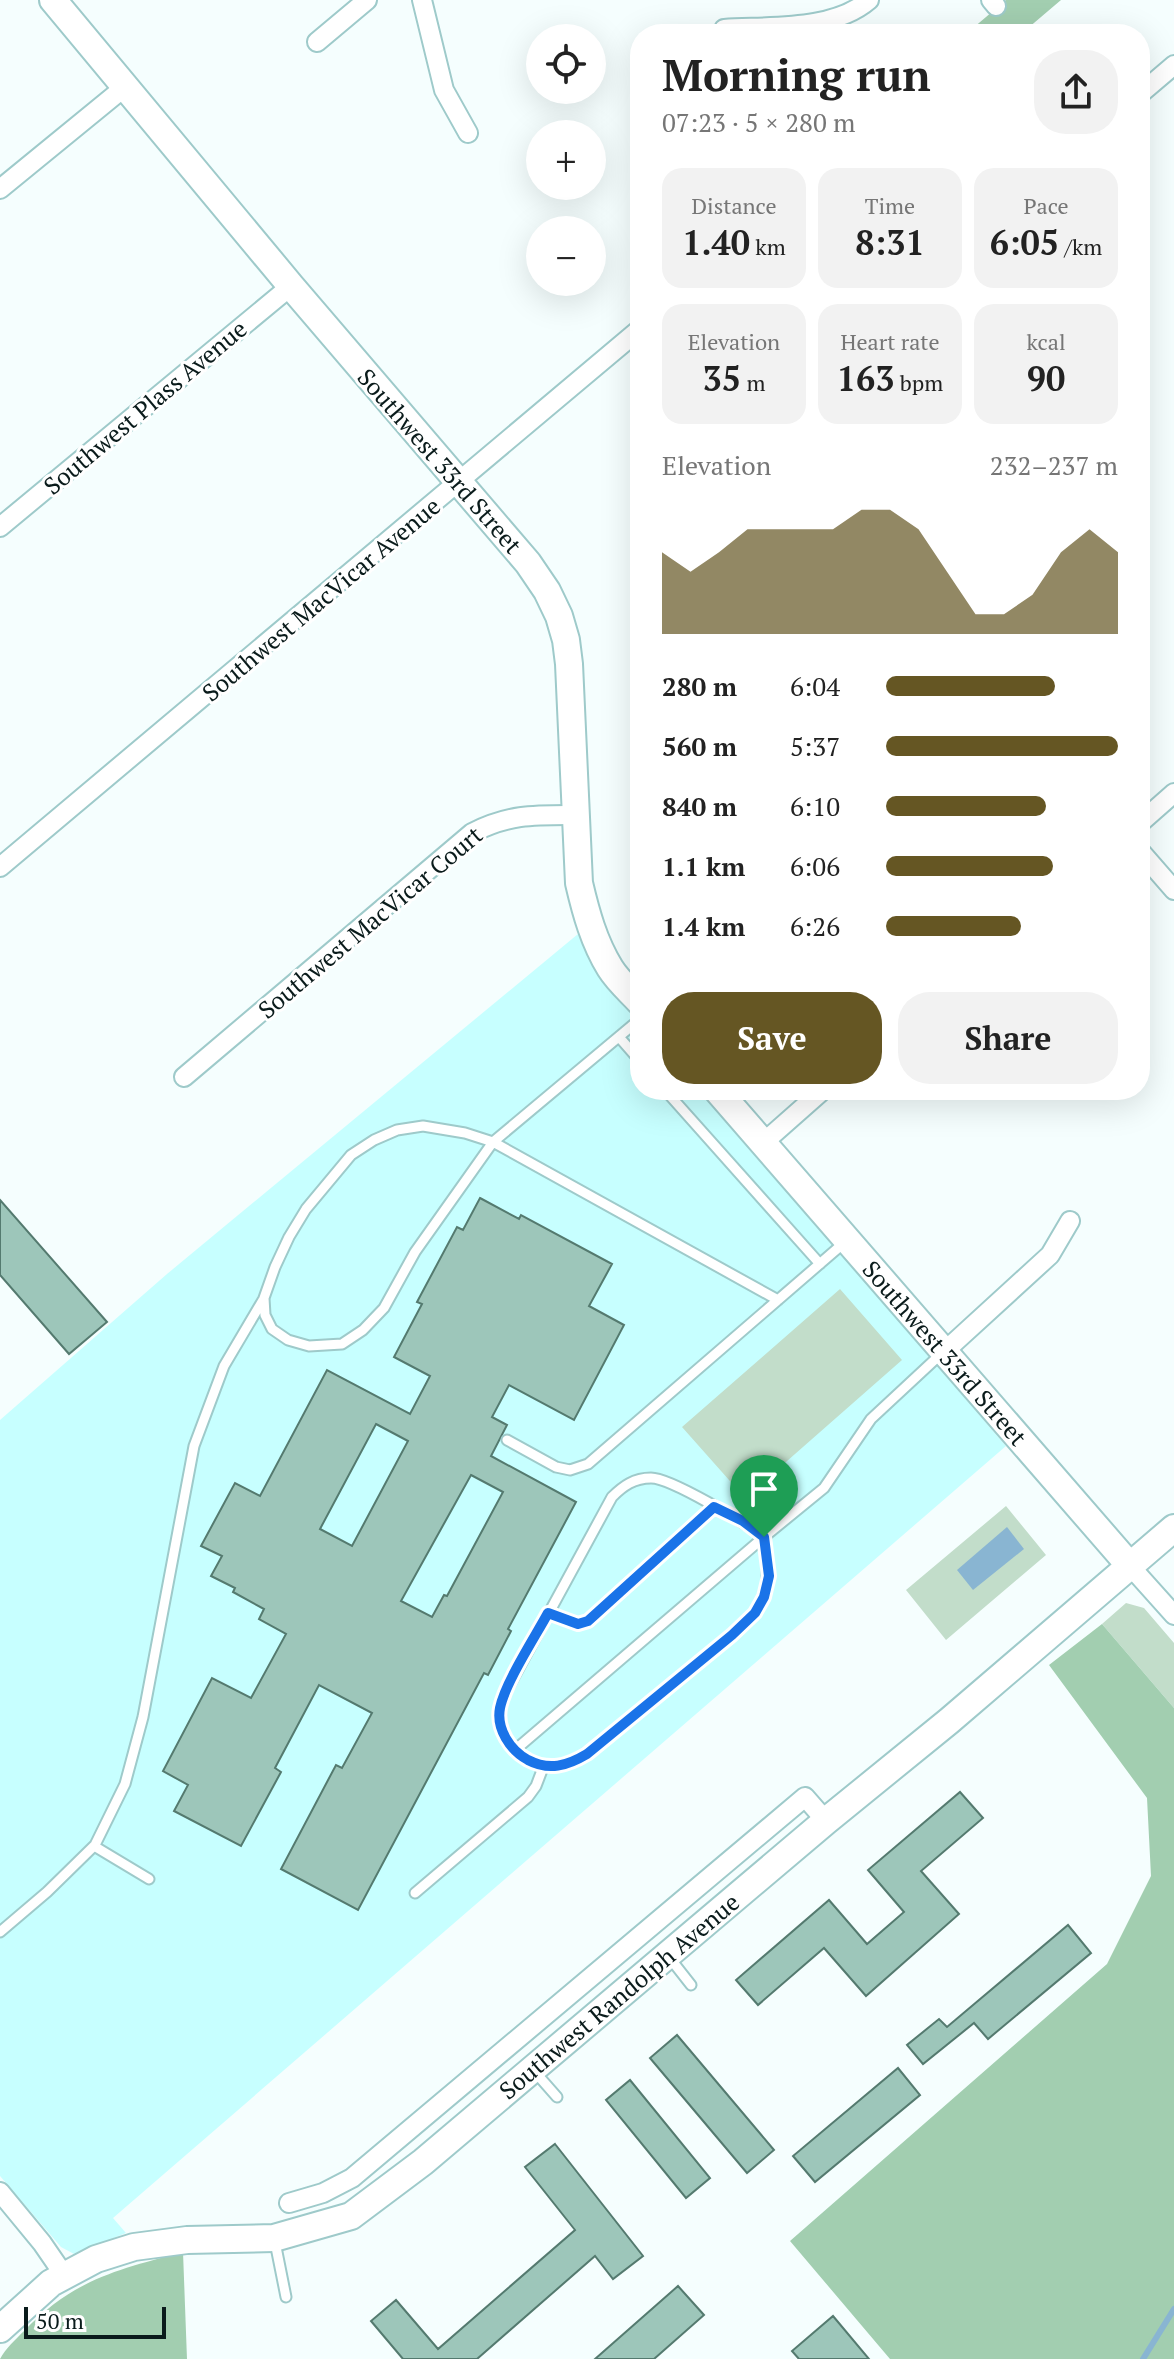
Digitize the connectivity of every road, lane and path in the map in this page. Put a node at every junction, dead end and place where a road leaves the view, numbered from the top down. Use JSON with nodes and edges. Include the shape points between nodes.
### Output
{"nodes":[{"id":1,"x":53,"y":0,"type":"edge"},
{"id":2,"x":367,"y":0,"type":"edge"},
{"id":3,"x":422,"y":0,"type":"edge"},
{"id":4,"x":869,"y":0,"type":"edge"},
{"id":5,"x":791,"y":24,"type":"edge"},
{"id":6,"x":317,"y":42,"type":"dead end"},
{"id":7,"x":1174,"y":65,"type":"edge"},
{"id":8,"x":1150,"y":85,"type":"edge"},
{"id":9,"x":126,"y":86,"type":"junction"},
{"id":10,"x":468,"y":133,"type":"dead end"},
{"id":11,"x":0,"y":189,"type":"edge"},
{"id":12,"x":291,"y":286,"type":"junction"},
{"id":13,"x":630,"y":337,"type":"edge"},
{"id":14,"x":458,"y":483,"type":"junction"},
{"id":15,"x":0,"y":527,"type":"edge"},
{"id":16,"x":1174,"y":793,"type":"edge"},
{"id":17,"x":1150,"y":814,"type":"edge"},
{"id":18,"x":575,"y":815,"type":"junction"},
{"id":19,"x":1150,"y":862,"type":"edge"},
{"id":20,"x":0,"y":867,"type":"edge"},
{"id":21,"x":1174,"y":890,"type":"edge"},
{"id":22,"x":630,"y":991,"type":"edge"},
{"id":23,"x":630,"y":1028,"type":"edge"},
{"id":24,"x":619,"y":1037,"type":"junction"},
{"id":25,"x":630,"y":1050,"type":"edge"},
{"id":26,"x":184,"y":1077,"type":"dead end"},
{"id":27,"x":674,"y":1100,"type":"edge"},
{"id":28,"x":726,"y":1100,"type":"edge"},
{"id":29,"x":812,"y":1100,"type":"edge"},
{"id":30,"x":493,"y":1142,"type":"junction"},
{"id":31,"x":763,"y":1143,"type":"junction"},
{"id":32,"x":1070,"y":1221,"type":"dead end"},
{"id":33,"x":847,"y":1240,"type":"junction"},
{"id":34,"x":820,"y":1264,"type":"junction"},
{"id":35,"x":264,"y":1298,"type":"junction"},
{"id":36,"x":778,"y":1300,"type":"junction"},
{"id":37,"x":945,"y":1351,"type":"junction"},
{"id":38,"x":507,"y":1440,"type":"dead end"},
{"id":39,"x":714,"y":1507,"type":"junction"},
{"id":40,"x":1174,"y":1528,"type":"edge"},
{"id":41,"x":764,"y":1537,"type":"junction"},
{"id":42,"x":1131,"y":1567,"type":"junction"},
{"id":43,"x":548,"y":1613,"type":"junction"},
{"id":44,"x":1174,"y":1615,"type":"edge"},
{"id":45,"x":515,"y":1750,"type":"junction"},
{"id":46,"x":544,"y":1765,"type":"junction"},
{"id":47,"x":826,"y":1821,"type":"junction"},
{"id":48,"x":94,"y":1846,"type":"junction"},
{"id":49,"x":149,"y":1879,"type":"dead end"},
{"id":50,"x":415,"y":1893,"type":"dead end"},
{"id":51,"x":0,"y":1932,"type":"edge"},
{"id":52,"x":666,"y":1955,"type":"junction"},
{"id":53,"x":691,"y":1985,"type":"dead end"},
{"id":54,"x":568,"y":1997,"type":"junction"},
{"id":55,"x":589,"y":2021,"type":"junction"},
{"id":56,"x":533,"y":2069,"type":"junction"},
{"id":57,"x":557,"y":2097,"type":"dead end"},
{"id":58,"x":417,"y":2124,"type":"junction"},
{"id":59,"x":438,"y":2150,"type":"junction"},
{"id":60,"x":0,"y":2192,"type":"edge"},
{"id":61,"x":289,"y":2203,"type":"dead end"},
{"id":62,"x":274,"y":2238,"type":"junction"},
{"id":63,"x":64,"y":2275,"type":"junction"},
{"id":64,"x":286,"y":2297,"type":"dead end"},
{"id":65,"x":0,"y":2329,"type":"edge"}],
"edges":[{"from":1,"to":9,"type":"street","name":"Southwest 33rd Street"},
{"from":2,"to":6,"type":"street"},
{"from":3,"to":10,"type":"street","via":[[444,90]]},
{"from":4,"to":5,"type":"street","via":[[831,21]]},
{"from":7,"to":8,"type":"street"},
{"from":9,"to":11,"type":"street"},
{"from":9,"to":12,"type":"street","name":"Southwest 33rd Street"},
{"from":12,"to":14,"type":"street","name":"Southwest 33rd Street"},
{"from":12,"to":15,"type":"street","name":"Southwest Plass Avenue"},
{"from":13,"to":14,"type":"street","name":"Southwest MacVicar Avenue"},
{"from":14,"to":18,"type":"street","name":"Southwest 33rd Street","via":[[528,563],[559,616],[569,664]]},
{"from":14,"to":20,"type":"street","name":"Southwest MacVicar Avenue"},
{"from":16,"to":17,"type":"street"},
{"from":18,"to":22,"type":"street","name":"Southwest 33rd Street","via":[[585,912],[612,971]]},
{"from":18,"to":26,"type":"street","name":"Southwest MacVicar Court","via":[[514,816],[472,833]]},
{"from":19,"to":21,"type":"street"},
{"from":23,"to":24,"type":"lane"},
{"from":24,"to":25,"type":"lane"},
{"from":24,"to":30,"type":"lane"},
{"from":27,"to":34,"type":"lane"},
{"from":28,"to":31,"type":"street","name":"Southwest 33rd Street"},
{"from":29,"to":31,"type":"street"},
{"from":30,"to":35,"type":"lane","via":[[423,1126],[397,1130],[351,1155],[306,1209]]},
{"from":30,"to":35,"type":"lane","via":[[415,1252],[384,1308],[363,1330],[342,1344],[309,1346],[288,1340],[272,1329]]},
{"from":30,"to":36,"type":"lane"},
{"from":31,"to":33,"type":"street","name":"Southwest 33rd Street"},
{"from":32,"to":37,"type":"street","via":[[1050,1255]]},
{"from":33,"to":34,"type":"lane"},
{"from":33,"to":37,"type":"street","name":"Southwest 33rd Street"},
{"from":34,"to":36,"type":"lane"},
{"from":35,"to":48,"type":"lane","via":[[224,1366],[194,1446],[143,1717],[125,1784]]},
{"from":36,"to":38,"type":"lane","via":[[588,1464],[570,1470],[556,1467]]},
{"from":37,"to":41,"type":"lane","via":[[871,1419],[824,1488]]},
{"from":37,"to":42,"type":"street","name":"Southwest 33rd Street"},
{"from":39,"to":41,"type":"lane"},
{"from":39,"to":43,"type":"lane","via":[[588,1621],[578,1624]]},
{"from":39,"to":43,"type":"lane","via":[[654,1477],[623,1486]]},
{"from":40,"to":42,"type":"street","name":"Southwest Randolph Avenue"},
{"from":41,"to":45,"type":"lane"},
{"from":41,"to":46,"type":"lane","via":[[769,1576],[764,1597],[748,1621],[587,1754],[571,1763]]},
{"from":42,"to":44,"type":"street","name":"Southwest 33rd Street"},
{"from":42,"to":47,"type":"street","name":"Southwest Randolph Avenue"},
{"from":43,"to":45,"type":"lane","via":[[499,1710],[501,1731]]},
{"from":45,"to":46,"type":"lane"},
{"from":46,"to":50,"type":"lane","via":[[528,1797]]},
{"from":47,"to":52,"type":"street","name":"Southwest Randolph Avenue"},
{"from":47,"to":54,"type":"street","via":[[805,1797]]},
{"from":48,"to":49,"type":"lane"},
{"from":48,"to":51,"type":"lane"},
{"from":52,"to":53,"type":"lane"},
{"from":52,"to":55,"type":"street","name":"Southwest Randolph Avenue"},
{"from":54,"to":55,"type":"street"},
{"from":54,"to":58,"type":"street"},
{"from":55,"to":56,"type":"street","name":"Southwest Randolph Avenue"},
{"from":56,"to":57,"type":"lane"},
{"from":56,"to":59,"type":"street","name":"Southwest Randolph Avenue"},
{"from":58,"to":59,"type":"street"},
{"from":58,"to":61,"type":"street","via":[[352,2178]]},
{"from":59,"to":62,"type":"street","name":"Southwest Randolph Avenue","via":[[351,2216]]},
{"from":60,"to":63,"type":"street"},
{"from":62,"to":63,"type":"street","name":"Southwest Randolph Avenue","via":[[155,2243],[96,2259]]},
{"from":62,"to":64,"type":"lane"},
{"from":63,"to":65,"type":"street","name":"Southwest Randolph Avenue"}]}
